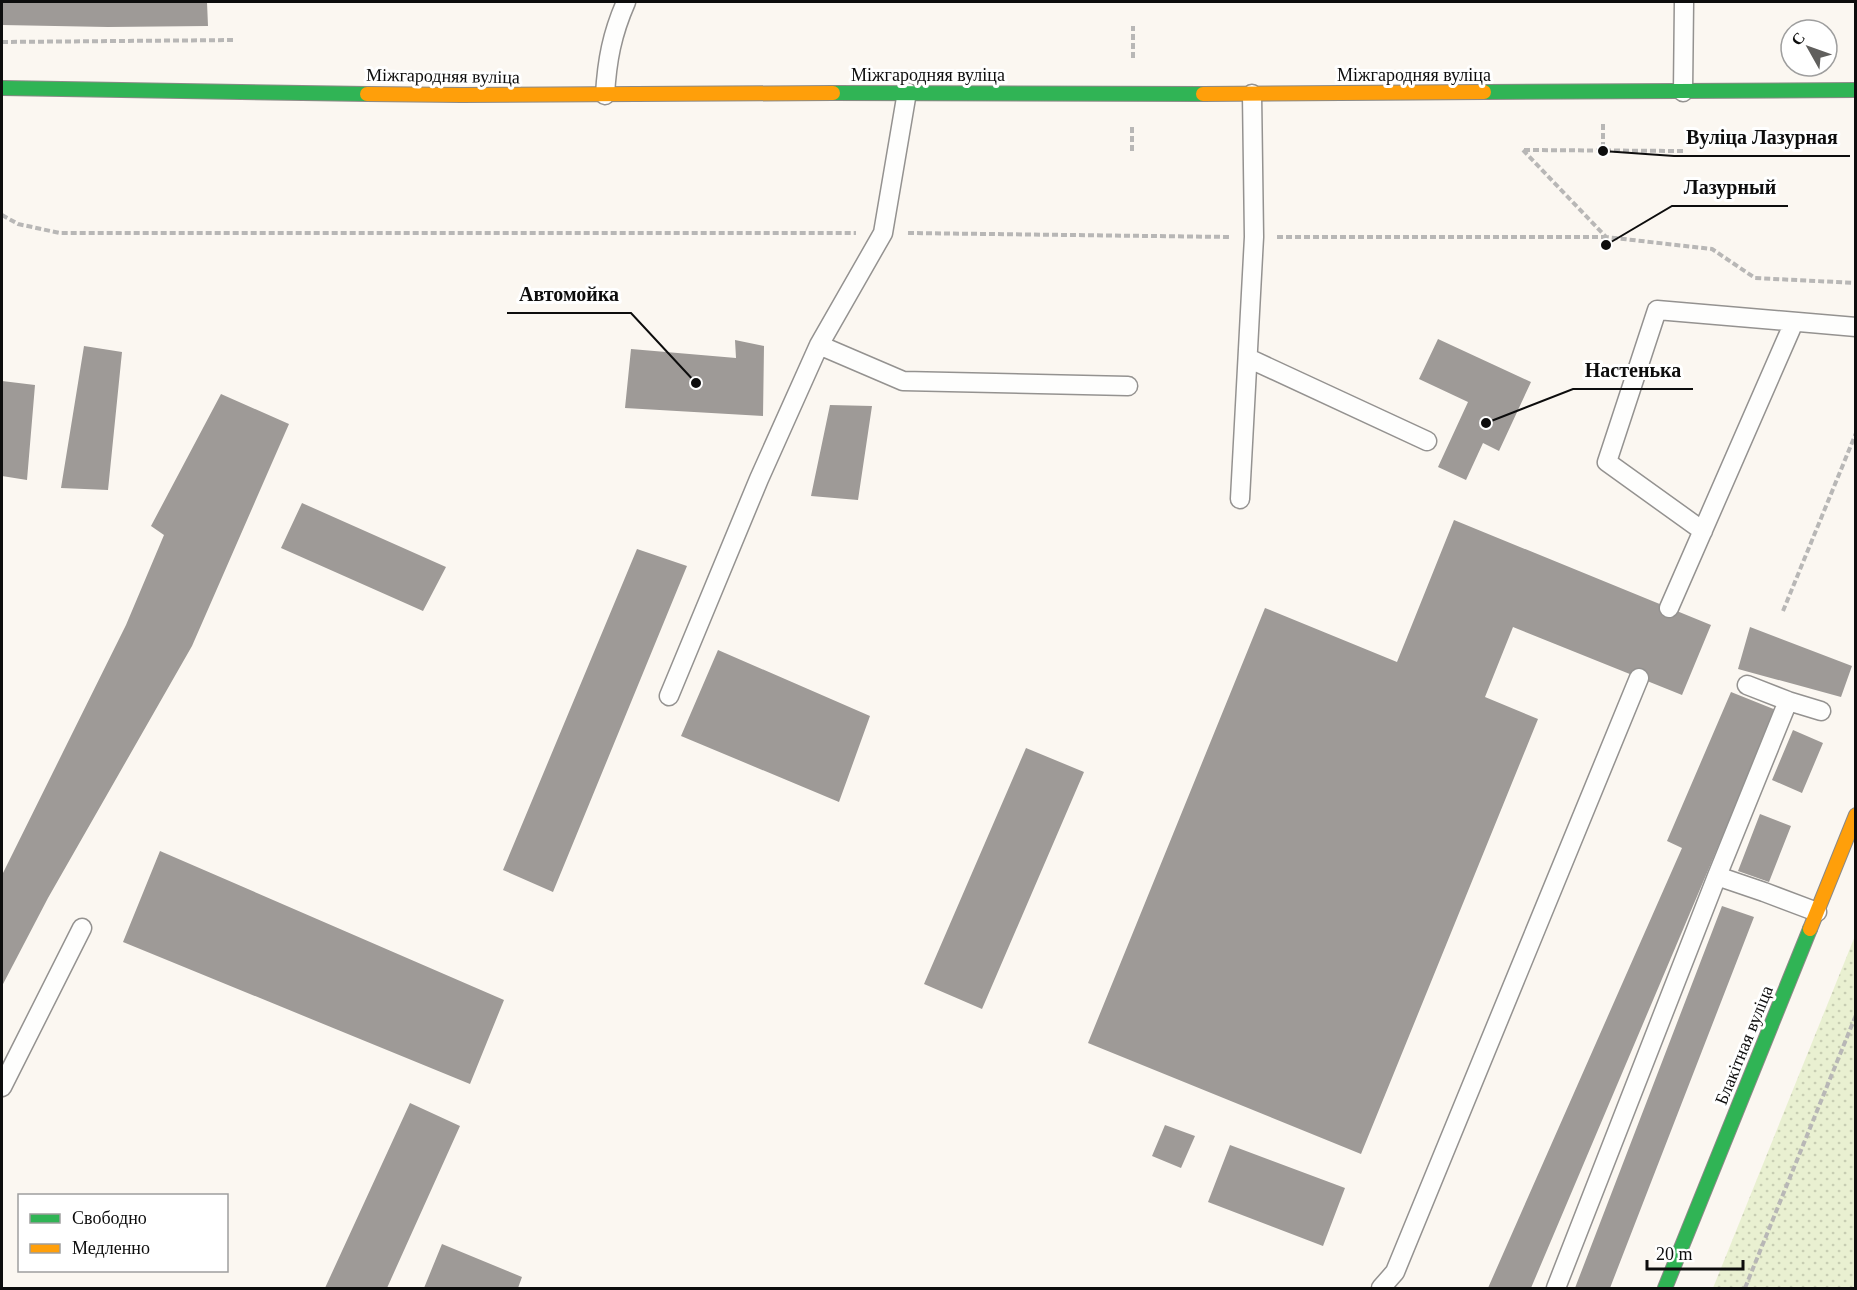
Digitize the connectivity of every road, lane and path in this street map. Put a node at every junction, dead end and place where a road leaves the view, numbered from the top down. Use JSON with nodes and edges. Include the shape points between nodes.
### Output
{"nodes":[{"id":1,"x":626,"y":2,"type":"edge"},
{"id":2,"x":1684,"y":2,"type":"edge"},
{"id":3,"x":1133,"y":27,"type":"dead end"},
{"id":4,"x":235,"y":40,"type":"dead end"},
{"id":5,"x":2,"y":42,"type":"edge"},
{"id":6,"x":1133,"y":58,"type":"dead end"},
{"id":7,"x":2,"y":88,"type":"edge"},
{"id":8,"x":1856,"y":90,"type":"edge"},
{"id":9,"x":907,"y":92,"type":"junction"},
{"id":10,"x":1683,"y":92,"type":"junction"},
{"id":11,"x":1252,"y":94,"type":"junction"},
{"id":12,"x":605,"y":95,"type":"junction"},
{"id":13,"x":1132,"y":127,"type":"dead end"},
{"id":14,"x":1132,"y":151,"type":"dead end"},
{"id":15,"x":1683,"y":151,"type":"dead end"},
{"id":16,"x":2,"y":215,"type":"edge"},
{"id":17,"x":883,"y":233,"type":"junction"},
{"id":18,"x":1254,"y":237,"type":"junction"},
{"id":19,"x":1606,"y":237,"type":"junction"},
{"id":20,"x":1856,"y":283,"type":"edge"},
{"id":21,"x":1794,"y":322,"type":"junction"},
{"id":22,"x":1856,"y":327,"type":"edge"},
{"id":23,"x":819,"y":345,"type":"junction"},
{"id":24,"x":1248,"y":358,"type":"junction"},
{"id":25,"x":1128,"y":386,"type":"dead end"},
{"id":26,"x":1856,"y":433,"type":"edge"},
{"id":27,"x":1427,"y":441,"type":"dead end"},
{"id":28,"x":1240,"y":499,"type":"dead end"},
{"id":29,"x":1703,"y":531,"type":"junction"},
{"id":30,"x":1670,"y":608,"type":"dead end"},
{"id":31,"x":1783,"y":611,"type":"dead end"},
{"id":32,"x":1639,"y":678,"type":"dead end"},
{"id":33,"x":1747,"y":685,"type":"dead end"},
{"id":34,"x":669,"y":696,"type":"dead end"},
{"id":35,"x":1788,"y":700,"type":"junction"},
{"id":36,"x":1821,"y":711,"type":"dead end"},
{"id":37,"x":1856,"y":815,"type":"edge"},
{"id":38,"x":1717,"y":876,"type":"junction"},
{"id":39,"x":1817,"y":912,"type":"junction"},
{"id":40,"x":82,"y":928,"type":"dead end"},
{"id":41,"x":1856,"y":1014,"type":"edge"},
{"id":42,"x":2,"y":1087,"type":"edge"},
{"id":43,"x":1381,"y":1288,"type":"edge"},
{"id":44,"x":1556,"y":1288,"type":"edge"},
{"id":45,"x":1665,"y":1288,"type":"edge"},
{"id":46,"x":1745,"y":1288,"type":"edge"}],
"edges":[{"from":1,"to":12,"type":"lane","via":[[607,63]]},
{"from":2,"to":10,"type":"lane"},
{"from":3,"to":6,"type":"path"},
{"from":4,"to":5,"type":"path"},
{"from":7,"to":12,"type":"main road","name":"Міжгародняя вуліца"},
{"from":8,"to":10,"type":"main road","name":"Міжгародняя вуліца"},
{"from":9,"to":11,"type":"main road","name":"Міжгародняя вуліца"},
{"from":9,"to":12,"type":"main road","name":"Міжгародняя вуліца"},
{"from":9,"to":17,"type":"lane"},
{"from":10,"to":11,"type":"main road","name":"Міжгародняя вуліца"},
{"from":11,"to":18,"type":"lane"},
{"from":13,"to":14,"type":"path"},
{"from":15,"to":19,"type":"path","via":[[1523,150]]},
{"from":16,"to":17,"type":"path","via":[[18,224],[60,232]]},
{"from":17,"to":18,"type":"path"},
{"from":17,"to":23,"type":"lane"},
{"from":18,"to":19,"type":"path"},
{"from":18,"to":24,"type":"lane"},
{"from":19,"to":20,"type":"path","via":[[1713,249],[1755,278]]},
{"from":21,"to":22,"type":"lane"},
{"from":21,"to":29,"type":"lane"},
{"from":21,"to":29,"type":"lane","via":[[1657,310],[1607,462]]},
{"from":23,"to":25,"type":"lane","via":[[903,381]]},
{"from":23,"to":34,"type":"lane"},
{"from":24,"to":27,"type":"lane"},
{"from":24,"to":28,"type":"lane"},
{"from":26,"to":31,"type":"path"},
{"from":29,"to":30,"type":"lane"},
{"from":32,"to":43,"type":"lane","via":[[1395,1272]]},
{"from":33,"to":35,"type":"lane"},
{"from":35,"to":36,"type":"lane"},
{"from":35,"to":38,"type":"lane"},
{"from":37,"to":39,"type":"main road","name":"Блакітная вуліца"},
{"from":38,"to":39,"type":"lane"},
{"from":38,"to":44,"type":"lane"},
{"from":39,"to":45,"type":"main road","name":"Блакітная вуліца"},
{"from":40,"to":42,"type":"lane"},
{"from":41,"to":46,"type":"path"}]}
